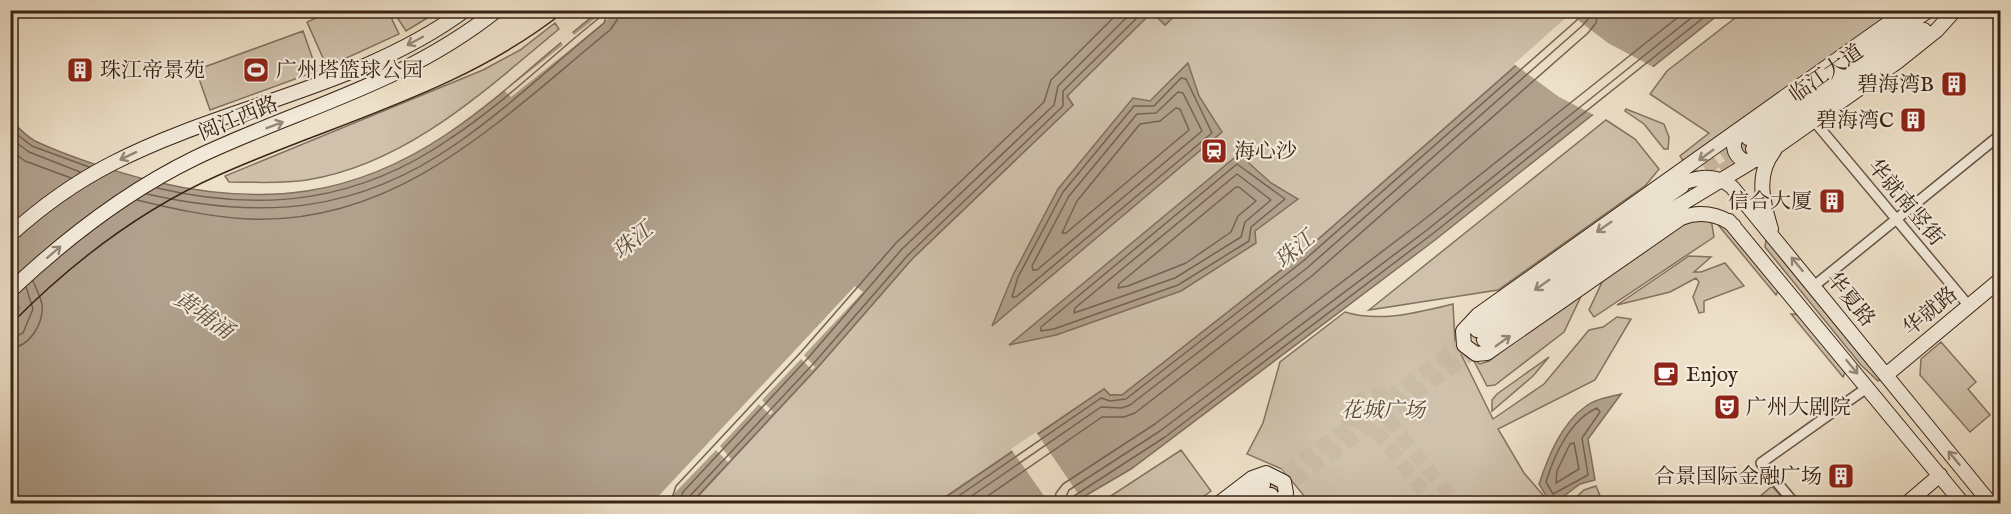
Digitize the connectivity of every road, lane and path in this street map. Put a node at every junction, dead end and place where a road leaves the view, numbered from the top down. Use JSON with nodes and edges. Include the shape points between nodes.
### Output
{"nodes":[{"id":1,"x":465,"y":10,"type":"edge"},
{"id":2,"x":497,"y":10,"type":"edge"},
{"id":3,"x":1907,"y":10,"type":"edge"},
{"id":4,"x":1929,"y":10,"type":"edge"},
{"id":5,"x":1953,"y":10,"type":"edge"},
{"id":6,"x":1994,"y":10,"type":"edge"},
{"id":7,"x":2001,"y":14,"type":"edge"},
{"id":8,"x":1814,"y":121,"type":"junction"},
{"id":9,"x":2001,"y":135,"type":"edge"},
{"id":10,"x":1751,"y":143,"type":"junction"},
{"id":11,"x":1776,"y":147,"type":"junction"},
{"id":12,"x":1685,"y":170,"type":"junction"},
{"id":13,"x":1700,"y":177,"type":"junction"},
{"id":14,"x":1723,"y":181,"type":"junction"},
{"id":15,"x":1671,"y":187,"type":"junction"},
{"id":16,"x":1659,"y":203,"type":"junction"},
{"id":17,"x":1897,"y":219,"type":"junction"},
{"id":18,"x":1734,"y":226,"type":"junction"},
{"id":19,"x":1773,"y":234,"type":"junction"},
{"id":20,"x":10,"y":235,"type":"edge"},
{"id":21,"x":1757,"y":251,"type":"junction"},
{"id":22,"x":2001,"y":280,"type":"edge"},
{"id":23,"x":1814,"y":286,"type":"junction"},
{"id":24,"x":10,"y":291,"type":"edge"},
{"id":25,"x":1969,"y":306,"type":"junction"},
{"id":26,"x":1481,"y":335,"type":"tunnel mouth"},
{"id":27,"x":1886,"y":375,"type":"junction"},
{"id":28,"x":1868,"y":387,"type":"junction"},
{"id":29,"x":1940,"y":475,"type":"junction"},
{"id":30,"x":1271,"y":495,"type":"edge"},
{"id":31,"x":1218,"y":504,"type":"edge"},
{"id":32,"x":1239,"y":504,"type":"edge"},
{"id":33,"x":1259,"y":504,"type":"edge"},
{"id":34,"x":1795,"y":504,"type":"edge"},
{"id":35,"x":1906,"y":504,"type":"edge"},
{"id":36,"x":1963,"y":504,"type":"edge"},
{"id":37,"x":1991,"y":504,"type":"edge"}],
"edges":[{"from":1,"to":20,"type":"main road","name":"阅江西路","one_way":true,"via":[[413,43],[352,72],[138,151],[92,174]]},
{"from":24,"to":2,"type":"main road","name":"阅江西路","one_way":true,"via":[[80,230],[129,194],[220,146],[396,74],[457,39]]},
{"from":3,"to":10,"type":"main road"},
{"from":4,"to":10,"type":"main road","name":"临江大道"},
{"from":5,"to":8,"type":"main road","via":[[1937,30],[1897,62]]},
{"from":5,"to":10,"type":"main road","name":"临江大道"},
{"from":6,"to":7,"type":"main road"},
{"from":8,"to":11,"type":"main road"},
{"from":8,"to":17,"type":"street","name":"华就南竖街"},
{"from":9,"to":17,"type":"street"},
{"from":10,"to":11,"type":"main road"},
{"from":10,"to":12,"type":"main road","one_way":true},
{"from":10,"to":14,"type":"main road"},
{"from":11,"to":19,"type":"main road","via":[[1761,184]]},
{"from":12,"to":15,"type":"main road"},
{"from":12,"to":16,"type":"main road"},
{"from":13,"to":14,"type":"main road"},
{"from":13,"to":15,"type":"main road"},
{"from":13,"to":16,"type":"main road"},
{"from":14,"to":16,"type":"main road"},
{"from":14,"to":19,"type":"main road","name":"华夏路","via":[[1732,186]]},
{"from":15,"to":16,"type":"main road"},
{"from":16,"to":18,"type":"main road","name":"华夏路","via":[[1707,208],[1721,213]]},
{"from":16,"to":18,"type":"main road","one_way":true,"via":[[1478,315],[1463,331],[1462,341],[1467,350],[1486,353],[1681,218],[1714,216]]},
{"from":16,"to":26,"type":"main road"},
{"from":17,"to":23,"type":"street"},
{"from":17,"to":25,"type":"street","name":"华就南竖街"},
{"from":18,"to":21,"type":"main road","name":"华夏路"},
{"from":19,"to":21,"type":"main road","via":[[1759,234],[1755,241]]},
{"from":23,"to":19,"type":"main road","name":"华夏路","one_way":true},
{"from":21,"to":28,"type":"main road","name":"华夏路","one_way":true},
{"from":22,"to":25,"type":"main road","name":"华就路"},
{"from":23,"to":27,"type":"main road","name":"华夏路"},
{"from":25,"to":27,"type":"main road","name":"华就路"},
{"from":37,"to":27,"type":"main road","name":"华夏路","one_way":true},
{"from":28,"to":29,"type":"main road","name":"华夏路"},
{"from":28,"to":34,"type":"street","via":[[1761,463]]},
{"from":29,"to":35,"type":"main road"},
{"from":29,"to":36,"type":"main road","name":"华夏路"},
{"from":30,"to":31,"type":"main road","via":[[1286,493],[1284,482],[1266,473],[1252,478]]},
{"from":30,"to":32,"type":"main road"},
{"from":30,"to":33,"type":"main road"}]}
